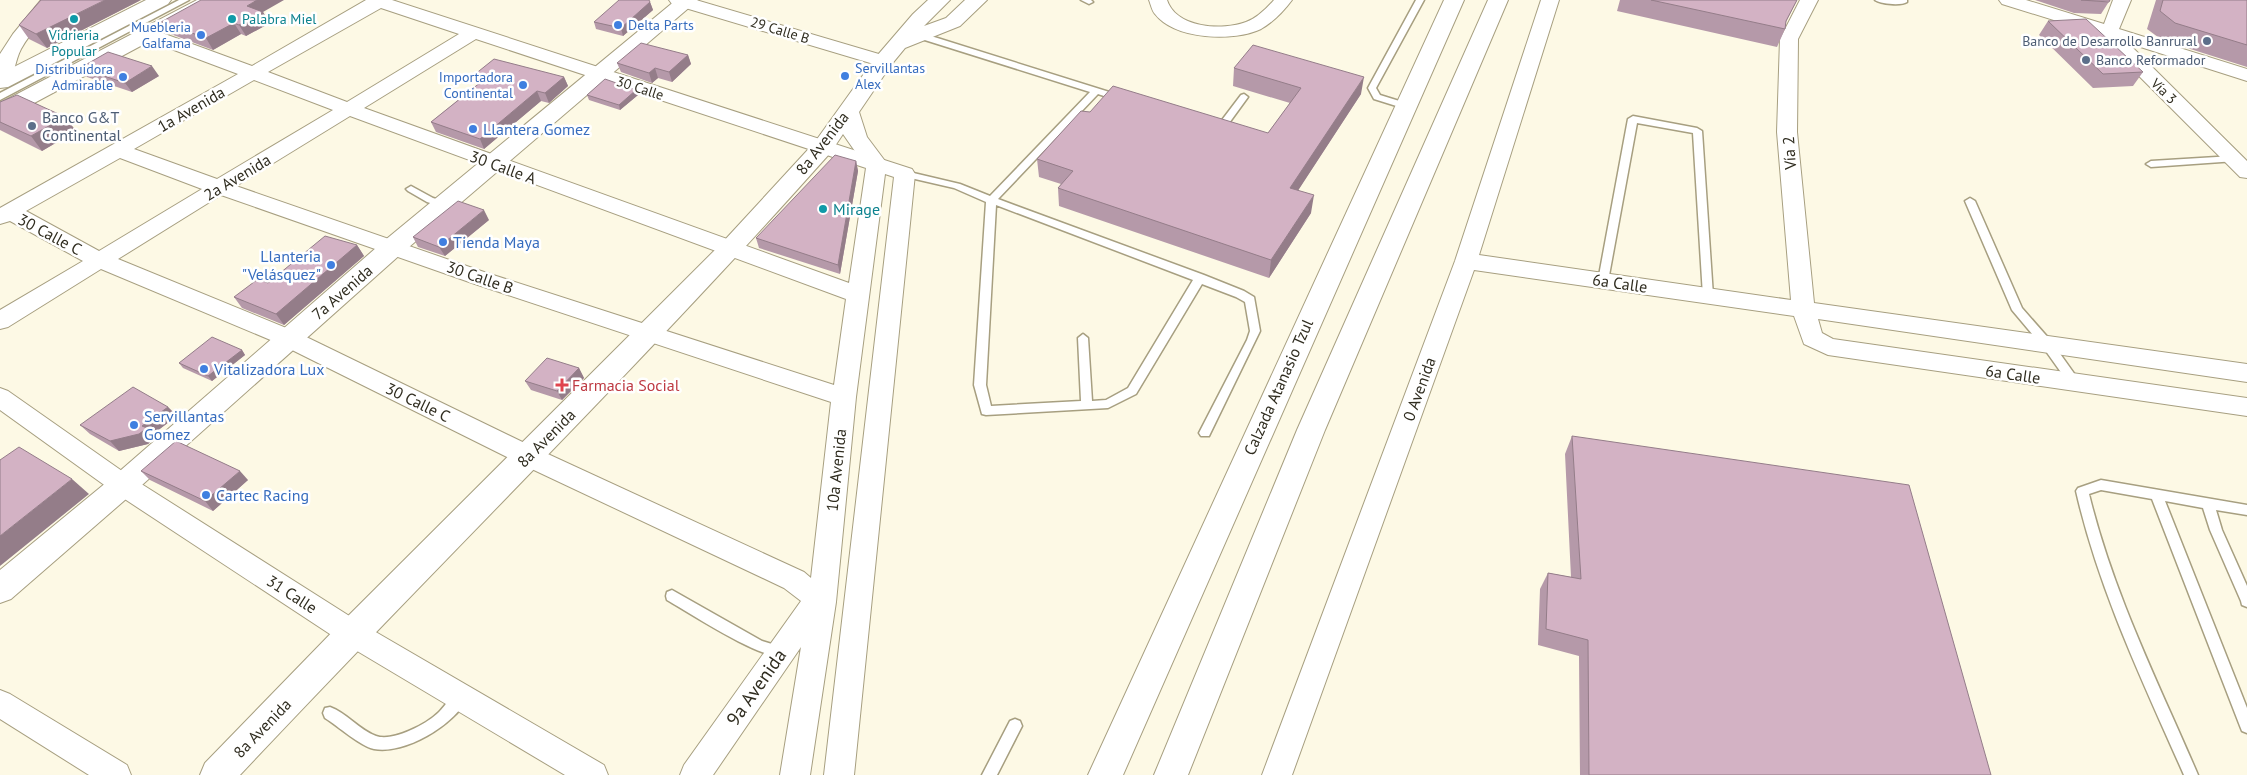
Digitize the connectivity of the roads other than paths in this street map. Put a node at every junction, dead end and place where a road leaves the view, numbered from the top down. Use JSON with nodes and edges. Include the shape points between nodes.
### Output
{"nodes":[{"id":1,"x":51,"y":0,"type":"edge"},
{"id":2,"x":161,"y":0,"type":"edge"},
{"id":3,"x":185,"y":0,"type":"edge"},
{"id":4,"x":212,"y":0,"type":"edge"},
{"id":5,"x":379,"y":0,"type":"edge"},
{"id":6,"x":940,"y":0,"type":"edge"},
{"id":7,"x":977,"y":0,"type":"edge"},
{"id":8,"x":1158,"y":0,"type":"edge"},
{"id":9,"x":1283,"y":0,"type":"edge"},
{"id":10,"x":1420,"y":0,"type":"edge"},
{"id":11,"x":1454,"y":0,"type":"edge"},
{"id":12,"x":1498,"y":0,"type":"edge"},
{"id":13,"x":1550,"y":0,"type":"edge"},
{"id":14,"x":1809,"y":0,"type":"edge"},
{"id":15,"x":1879,"y":0,"type":"edge"},
{"id":16,"x":1903,"y":0,"type":"edge"},
{"id":17,"x":2008,"y":0,"type":"edge"},
{"id":18,"x":2122,"y":0,"type":"edge"},
{"id":19,"x":683,"y":1,"type":"edge"},
{"id":20,"x":2109,"y":32,"type":"junction"},
{"id":21,"x":473,"y":33,"type":"junction"},
{"id":22,"x":148,"y":34,"type":"junction"},
{"id":23,"x":909,"y":37,"type":"junction"},
{"id":24,"x":883,"y":61,"type":"junction"},
{"id":25,"x":252,"y":74,"type":"junction"},
{"id":26,"x":598,"y":74,"type":"junction"},
{"id":27,"x":2247,"y":75,"type":"edge"},
{"id":28,"x":0,"y":87,"type":"edge"},
{"id":29,"x":1096,"y":91,"type":"junction"},
{"id":30,"x":1244,"y":98,"type":"dead end"},
{"id":31,"x":1132,"y":102,"type":"edge"},
{"id":32,"x":1406,"y":106,"type":"junction"},
{"id":33,"x":347,"y":110,"type":"junction"},
{"id":34,"x":847,"y":110,"type":"junction"},
{"id":35,"x":0,"y":112,"type":"edge"},
{"id":36,"x":1203,"y":123,"type":"edge"},
{"id":37,"x":823,"y":148,"type":"junction"},
{"id":38,"x":118,"y":150,"type":"junction"},
{"id":39,"x":2233,"y":159,"type":"junction"},
{"id":40,"x":493,"y":163,"type":"junction"},
{"id":41,"x":2151,"y":164,"type":"dead end"},
{"id":42,"x":876,"y":165,"type":"junction"},
{"id":43,"x":2247,"y":172,"type":"edge"},
{"id":44,"x":905,"y":174,"type":"junction"},
{"id":45,"x":218,"y":188,"type":"junction"},
{"id":46,"x":411,"y":189,"type":"dead end"},
{"id":47,"x":991,"y":200,"type":"junction"},
{"id":48,"x":1970,"y":201,"type":"dead end"},
{"id":49,"x":443,"y":204,"type":"junction"},
{"id":50,"x":5,"y":215,"type":"edge"},
{"id":51,"x":393,"y":247,"type":"junction"},
{"id":52,"x":731,"y":249,"type":"junction"},
{"id":53,"x":100,"y":260,"type":"junction"},
{"id":54,"x":1466,"y":261,"type":"junction"},
{"id":55,"x":1200,"y":278,"type":"junction"},
{"id":56,"x":1603,"y":281,"type":"junction"},
{"id":57,"x":859,"y":295,"type":"junction"},
{"id":58,"x":1708,"y":296,"type":"junction"},
{"id":59,"x":1803,"y":310,"type":"junction"},
{"id":60,"x":0,"y":320,"type":"edge"},
{"id":61,"x":649,"y":334,"type":"junction"},
{"id":62,"x":288,"y":338,"type":"junction"},
{"id":63,"x":1083,"y":338,"type":"dead end"},
{"id":64,"x":2047,"y":344,"type":"junction"},
{"id":65,"x":2247,"y":373,"type":"edge"},
{"id":66,"x":2074,"y":382,"type":"junction"},
{"id":67,"x":0,"y":397,"type":"edge"},
{"id":68,"x":844,"y":397,"type":"junction"},
{"id":69,"x":1087,"y":405,"type":"junction"},
{"id":70,"x":2247,"y":407,"type":"edge"},
{"id":71,"x":1205,"y":433,"type":"dead end"},
{"id":72,"x":528,"y":456,"type":"junction"},
{"id":73,"x":123,"y":484,"type":"junction"},
{"id":74,"x":2156,"y":496,"type":"junction"},
{"id":75,"x":2208,"y":504,"type":"junction"},
{"id":76,"x":2247,"y":510,"type":"edge"},
{"id":77,"x":0,"y":588,"type":"edge"},
{"id":78,"x":672,"y":596,"type":"dead end"},
{"id":79,"x":822,"y":602,"type":"junction"},
{"id":80,"x":2247,"y":602,"type":"edge"},
{"id":81,"x":352,"y":633,"type":"junction"},
{"id":82,"x":780,"y":652,"type":"junction"},
{"id":83,"x":461,"y":697,"type":"junction"},
{"id":84,"x":0,"y":703,"type":"edge"},
{"id":85,"x":330,"y":712,"type":"dead end"},
{"id":86,"x":1015,"y":726,"type":"dead end"},
{"id":87,"x":2247,"y":726,"type":"edge"},
{"id":88,"x":116,"y":775,"type":"edge"},
{"id":89,"x":217,"y":775,"type":"edge"},
{"id":90,"x":593,"y":775,"type":"edge"},
{"id":91,"x":695,"y":775,"type":"edge"},
{"id":92,"x":795,"y":775,"type":"edge"},
{"id":93,"x":839,"y":775,"type":"edge"},
{"id":94,"x":989,"y":775,"type":"edge"},
{"id":95,"x":1105,"y":775,"type":"edge"},
{"id":96,"x":1171,"y":775,"type":"edge"},
{"id":97,"x":1277,"y":775,"type":"edge"},
{"id":98,"x":2191,"y":775,"type":"edge"}],
"edges":[{"from":1,"to":28,"type":"street","via":[[6,58]]},
{"from":2,"to":28,"type":"main road"},
{"from":3,"to":28,"type":"lane"},
{"from":4,"to":22,"type":"main road"},
{"from":5,"to":21,"type":"street","name":"30 Calle"},
{"from":5,"to":25,"type":"street","name":"1a Avenida"},
{"from":6,"to":23,"type":"main road","name":"8a Avenida","via":[[920,18]]},
{"from":7,"to":23,"type":"main road","name":"8a Avenida","via":[[953,22]]},
{"from":8,"to":9,"type":"street","via":[[1162,12],[1178,23],[1203,31],[1232,31],[1254,25],[1273,12]]},
{"from":10,"to":32,"type":"lane","via":[[1372,88],[1377,97]]},
{"from":11,"to":32,"type":"main road","name":"Calzada Atanasio Tzul"},
{"from":12,"to":96,"type":"main road","via":[[1311,430]]},
{"from":13,"to":54,"type":"street","name":"0 Avenida"},
{"from":14,"to":59,"type":"street","name":"Vía 2","via":[[1789,39],[1788,132]]},
{"from":15,"to":16,"type":"lane","via":[[1896,3]]},
{"from":17,"to":20,"type":"street"},
{"from":18,"to":20,"type":"street"},
{"from":19,"to":24,"type":"street","name":"29 Calle B"},
{"from":19,"to":26,"type":"main road","name":"7a Avenida"},
{"from":20,"to":27,"type":"street"},
{"from":20,"to":39,"type":"street","name":"Vía 3"},
{"from":21,"to":26,"type":"street","name":"30 Calle"},
{"from":21,"to":33,"type":"street","name":"2a Avenida"},
{"from":22,"to":25,"type":"street","name":"30 Calle A"},
{"from":22,"to":35,"type":"main road"},
{"from":23,"to":24,"type":"main road","name":"8a Avenida"},
{"from":23,"to":29,"type":"lane"},
{"from":24,"to":34,"type":"main road","name":"8a Avenida"},
{"from":25,"to":33,"type":"street","name":"30 Calle A"},
{"from":25,"to":38,"type":"street","name":"1a Avenida"},
{"from":26,"to":37,"type":"street","name":"30 Calle"},
{"from":26,"to":40,"type":"main road","name":"7a Avenida"},
{"from":29,"to":31,"type":"lane"},
{"from":29,"to":47,"type":"lane"},
{"from":30,"to":36,"type":"lane","via":[[1221,128]]},
{"from":32,"to":95,"type":"main road","name":"Calzada Atanasio Tzul"},
{"from":33,"to":40,"type":"street","name":"30 Calle A"},
{"from":33,"to":45,"type":"street","name":"2a Avenida"},
{"from":34,"to":37,"type":"main road","name":"8a Avenida"},
{"from":34,"to":42,"type":"main road","via":[[856,138]]},
{"from":37,"to":42,"type":"street","name":"30 Calle"},
{"from":37,"to":52,"type":"main road","name":"8a Avenida"},
{"from":38,"to":45,"type":"street","name":"30 Calle B"},
{"from":38,"to":50,"type":"street","name":"1a Avenida"},
{"from":39,"to":41,"type":"lane"},
{"from":39,"to":43,"type":"street","name":"Vía 3"},
{"from":40,"to":49,"type":"main road","name":"7a Avenida"},
{"from":40,"to":52,"type":"street","name":"30 Calle A"},
{"from":42,"to":44,"type":"street","name":"30 Calle"},
{"from":42,"to":57,"type":"street","name":"10a Avenida"},
{"from":44,"to":47,"type":"lane","via":[[957,186]]},
{"from":44,"to":93,"type":"street"},
{"from":45,"to":51,"type":"street","name":"30 Calle B"},
{"from":45,"to":53,"type":"street","name":"2a Avenida"},
{"from":46,"to":49,"type":"lane"},
{"from":47,"to":55,"type":"lane"},
{"from":47,"to":69,"type":"lane","via":[[980,385],[986,411]]},
{"from":48,"to":64,"type":"lane","via":[[2017,310]]},
{"from":49,"to":51,"type":"main road","name":"7a Avenida"},
{"from":50,"to":53,"type":"street","name":"30 Calle C"},
{"from":51,"to":61,"type":"street","name":"30 Calle B"},
{"from":51,"to":62,"type":"main road","name":"7a Avenida"},
{"from":52,"to":57,"type":"street","name":"30 Calle A"},
{"from":52,"to":61,"type":"main road","name":"8a Avenida"},
{"from":53,"to":60,"type":"street","name":"2a Avenida"},
{"from":53,"to":62,"type":"street","name":"30 Calle C"},
{"from":54,"to":56,"type":"street","name":"6a Calle"},
{"from":54,"to":97,"type":"street","name":"0 Avenida"},
{"from":55,"to":69,"type":"lane","via":[[1132,391],[1108,404]]},
{"from":55,"to":71,"type":"lane","via":[[1250,300],[1255,331]]},
{"from":56,"to":58,"type":"street","name":"6a Calle"},
{"from":56,"to":58,"type":"lane","via":[[1633,119],[1697,131]]},
{"from":57,"to":68,"type":"street","name":"10a Avenida"},
{"from":58,"to":59,"type":"street","name":"6a Calle"},
{"from":59,"to":64,"type":"street","name":"6a Calle"},
{"from":59,"to":66,"type":"street","name":"6a Calle","via":[[1812,338],[1828,347]]},
{"from":61,"to":68,"type":"street","name":"30 Calle B"},
{"from":61,"to":72,"type":"main road","name":"8a Avenida"},
{"from":62,"to":72,"type":"street","name":"30 Calle C"},
{"from":62,"to":73,"type":"main road","name":"7a Avenida"},
{"from":63,"to":69,"type":"lane"},
{"from":64,"to":65,"type":"street","name":"6a Calle"},
{"from":64,"to":66,"type":"lane"},
{"from":66,"to":70,"type":"street","name":"6a Calle"},
{"from":67,"to":73,"type":"street","name":"31 Calle"},
{"from":68,"to":79,"type":"street","name":"10a Avenida"},
{"from":72,"to":79,"type":"street","name":"30 Calle C","via":[[794,580]]},
{"from":72,"to":81,"type":"main road","name":"8a Avenida"},
{"from":73,"to":77,"type":"main road","name":"7a Avenida"},
{"from":73,"to":81,"type":"street","name":"31 Calle"},
{"from":74,"to":75,"type":"lane"},
{"from":74,"to":87,"type":"lane"},
{"from":74,"to":98,"type":"lane","via":[[2101,485],[2082,491],[2112,593]]},
{"from":75,"to":76,"type":"lane"},
{"from":75,"to":80,"type":"lane"},
{"from":78,"to":82,"type":"lane","via":[[759,646]]},
{"from":79,"to":82,"type":"street","name":"9a Avenida","via":[[812,608]]},
{"from":79,"to":92,"type":"street","name":"10a Avenida"},
{"from":81,"to":83,"type":"street","name":"31 Calle"},
{"from":81,"to":89,"type":"main road","name":"8a Avenida"},
{"from":82,"to":91,"type":"street","name":"9a Avenida"},
{"from":83,"to":85,"type":"lane","via":[[442,718],[420,733],[388,744],[373,742]]},
{"from":83,"to":90,"type":"street","name":"31 Calle"},
{"from":84,"to":88,"type":"street"},
{"from":86,"to":94,"type":"lane"}]}
